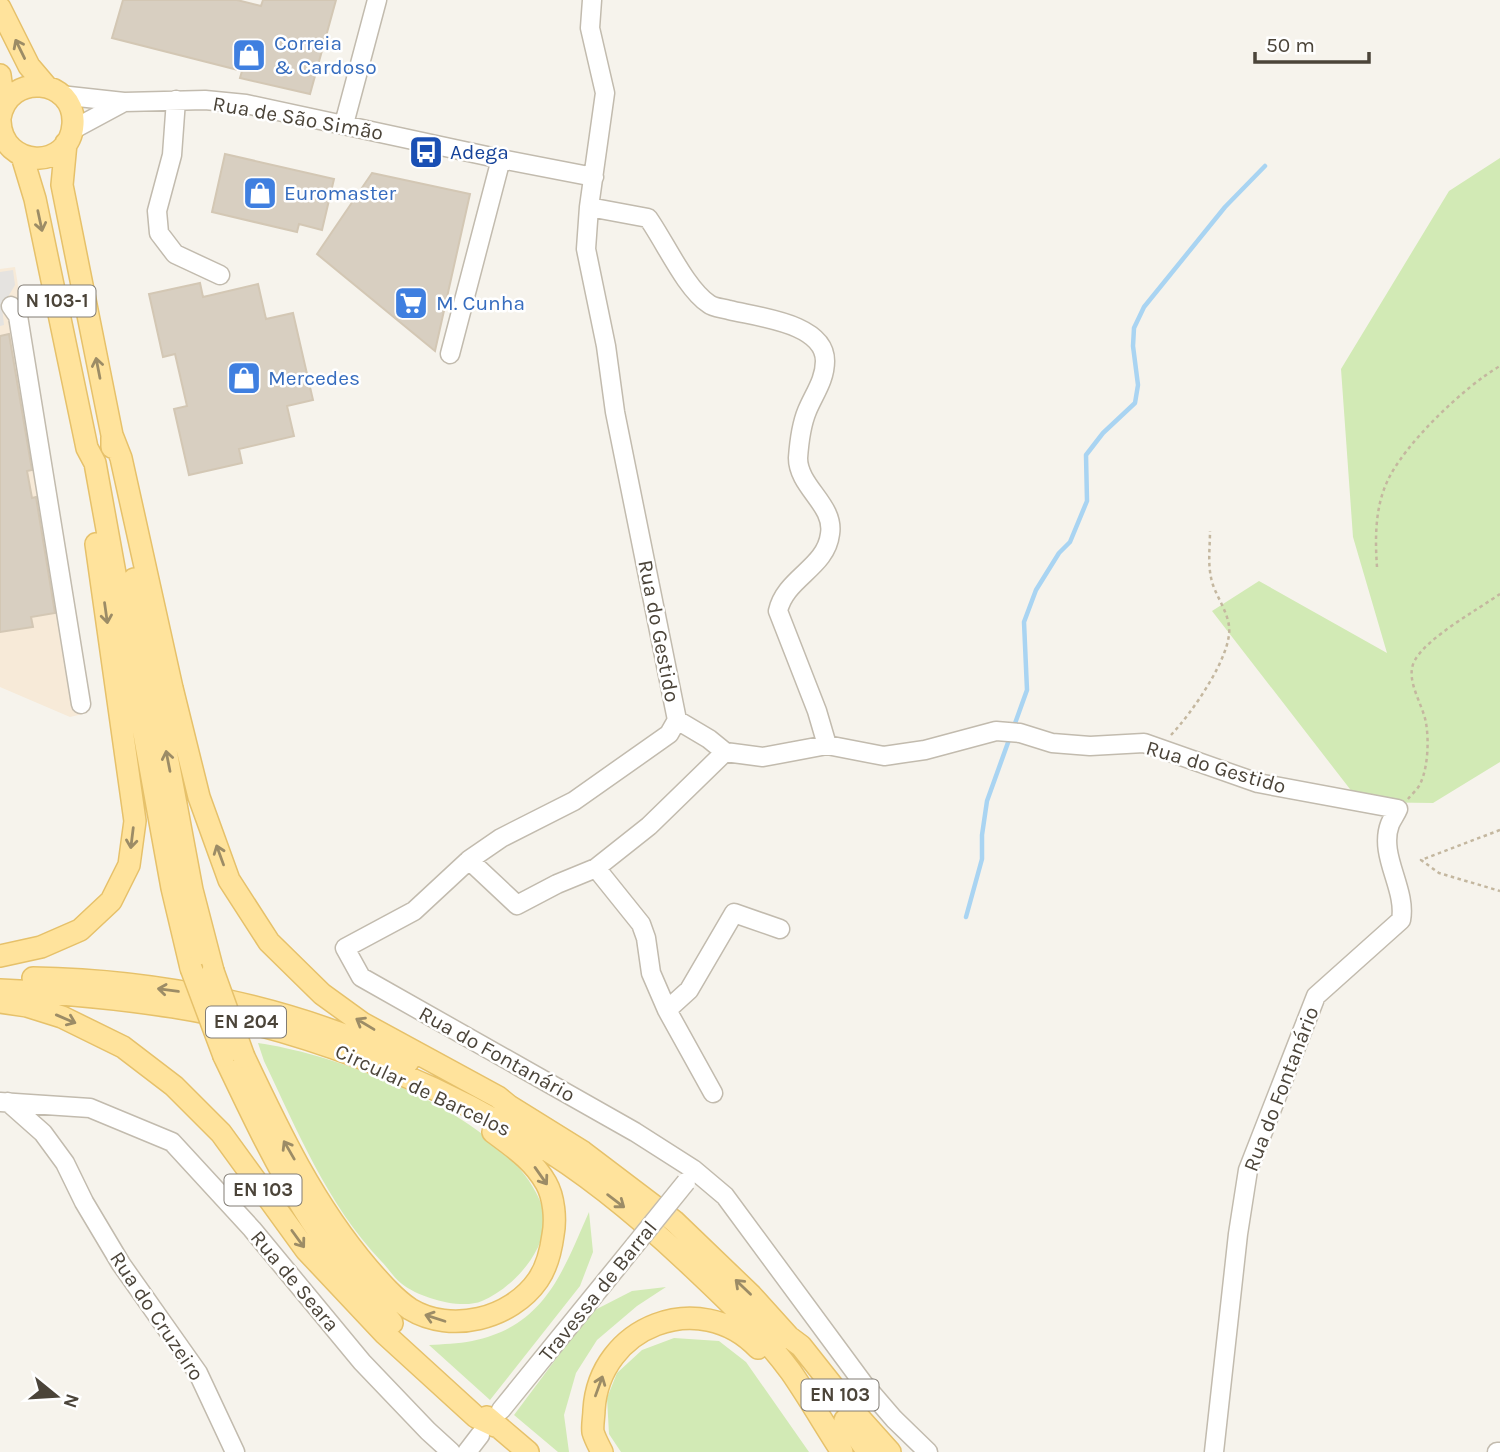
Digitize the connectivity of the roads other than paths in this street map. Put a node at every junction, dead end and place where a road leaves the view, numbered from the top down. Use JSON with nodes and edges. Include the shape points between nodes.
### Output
{"nodes":[{"id":1,"x":377,"y":0,"type":"edge"},
{"id":2,"x":592,"y":0,"type":"edge"},
{"id":3,"x":0,"y":8,"type":"edge"},
{"id":4,"x":0,"y":75,"type":"edge"},
{"id":5,"x":53,"y":91,"type":"junction"},
{"id":6,"x":176,"y":100,"type":"junction"},
{"id":7,"x":124,"y":102,"type":"junction"},
{"id":8,"x":1,"y":115,"type":"edge"},
{"id":9,"x":344,"y":124,"type":"junction"},
{"id":10,"x":69,"y":136,"type":"junction"},
{"id":11,"x":10,"y":150,"type":"edge"},
{"id":12,"x":500,"y":159,"type":"junction"},
{"id":13,"x":594,"y":177,"type":"junction"},
{"id":14,"x":589,"y":207,"type":"junction"},
{"id":15,"x":220,"y":275,"type":"dead end"},
{"id":16,"x":11,"y":306,"type":"dead end"},
{"id":17,"x":450,"y":354,"type":"dead end"},
{"id":18,"x":112,"y":435,"type":"junction"},
{"id":19,"x":87,"y":448,"type":"junction"},
{"id":20,"x":82,"y":704,"type":"dead end"},
{"id":21,"x":677,"y":720,"type":"junction"},
{"id":22,"x":827,"y":745,"type":"junction"},
{"id":23,"x":725,"y":752,"type":"junction"},
{"id":24,"x":1398,"y":809,"type":"joint"},
{"id":25,"x":469,"y":860,"type":"junction"},
{"id":26,"x":596,"y":868,"type":"junction"},
{"id":27,"x":780,"y":929,"type":"dead end"},
{"id":28,"x":0,"y":956,"type":"edge"},
{"id":29,"x":0,"y":977,"type":"edge"},
{"id":30,"x":0,"y":990,"type":"edge"},
{"id":31,"x":0,"y":1002,"type":"edge"},
{"id":32,"x":667,"y":1010,"type":"junction"},
{"id":33,"x":234,"y":1057,"type":"junction"},
{"id":34,"x":713,"y":1093,"type":"dead end"},
{"id":35,"x":4,"y":1102,"type":"edge"},
{"id":36,"x":509,"y":1106,"type":"junction"},
{"id":37,"x":477,"y":1110,"type":"junction"},
{"id":38,"x":690,"y":1176,"type":"junction"},
{"id":39,"x":789,"y":1337,"type":"junction"},
{"id":40,"x":800,"y":1388,"type":"junction"},
{"id":41,"x":492,"y":1424,"type":"junction"},
{"id":42,"x":235,"y":1452,"type":"edge"},
{"id":43,"x":451,"y":1452,"type":"edge"},
{"id":44,"x":467,"y":1452,"type":"edge"},
{"id":45,"x":528,"y":1452,"type":"edge"},
{"id":46,"x":602,"y":1452,"type":"edge"},
{"id":47,"x":842,"y":1452,"type":"edge"},
{"id":48,"x":868,"y":1452,"type":"edge"},
{"id":49,"x":890,"y":1452,"type":"edge"},
{"id":50,"x":928,"y":1452,"type":"edge"},
{"id":51,"x":1214,"y":1452,"type":"edge"}],
"edges":[{"from":1,"to":9,"type":"street"},
{"from":2,"to":13,"type":"street","name":"Rua do Gestido","via":[[590,28],[605,93]]},
{"from":5,"to":3,"type":"main road","one_way":true,"via":[[29,66]]},
{"from":4,"to":8,"type":"main road"},
{"from":5,"to":7,"type":"street","name":"Rua de São Simão"},
{"from":5,"to":8,"type":"main road","via":[[34,85],[22,88],[12,95]]},
{"from":5,"to":10,"type":"main road","via":[[71,110]]},
{"from":6,"to":7,"type":"street","name":"Rua de São Simão"},
{"from":6,"to":9,"type":"street","name":"Rua de São Simão","via":[[246,104]]},
{"from":6,"to":15,"type":"street","via":[[172,155],[157,211],[159,233],[175,254]]},
{"from":7,"to":10,"type":"street","name":"Rua de São Simão"},
{"from":8,"to":11,"type":"main road","via":[[3,138]]},
{"from":9,"to":12,"type":"street","name":"Rua de São Simão"},
{"from":10,"to":11,"type":"main road","via":[[58,152],[46,158],[34,159]]},
{"from":18,"to":10,"type":"main road","number":"N 103-1","one_way":true,"via":[[62,185]]},
{"from":11,"to":19,"type":"main road","number":"N 103-1","one_way":true,"via":[[35,200]]},
{"from":12,"to":13,"type":"street","name":"Rua de São Simão"},
{"from":12,"to":17,"type":"street"},
{"from":13,"to":14,"type":"street","name":"Rua do Gestido"},
{"from":14,"to":21,"type":"street","name":"Rua do Gestido","via":[[586,249]]},
{"from":14,"to":22,"type":"street","via":[[648,218],[688,282],[710,305],[803,329],[818,341],[825,358],[823,377],[806,413],[798,459],[803,479],[827,514],[831,533],[823,556],[781,598],[778,611]]},
{"from":16,"to":20,"type":"street","via":[[18,316]]},
{"from":33,"to":18,"type":"main road","one_way":true,"bridge":true,"via":[[192,890],[111,459]]},
{"from":36,"to":18,"type":"main road","one_way":true,"via":[[362,1023],[322,994],[269,942],[229,880],[199,797]]},
{"from":19,"to":28,"type":"main road","one_way":true,"via":[[85,463],[135,821],[129,865],[111,901],[80,930],[41,947]]},
{"from":19,"to":33,"type":"main road","bridge":true,"via":[[95,463],[191,968]]},
{"from":21,"to":23,"type":"street","name":"Rua do Gestido"},
{"from":21,"to":25,"type":"street","name":"Rua do Fontanário","via":[[669,734],[574,801],[501,838]]},
{"from":22,"to":23,"type":"street","name":"Rua do Gestido","via":[[763,757]]},
{"from":22,"to":24,"type":"street","name":"Rua do Gestido","via":[[884,756],[996,731],[1052,743],[1144,743],[1258,783]]},
{"from":23,"to":26,"type":"street","via":[[649,826]]},
{"from":24,"to":51,"type":"street","name":"Rua do Fontanário","via":[[1389,825],[1387,844],[1403,908],[1401,920],[1316,996],[1248,1170]]},
{"from":25,"to":26,"type":"street","via":[[517,905]]},
{"from":25,"to":38,"type":"street","name":"Rua do Fontanário","via":[[414,911],[345,948],[360,977],[635,1132]]},
{"from":26,"to":32,"type":"street","via":[[641,924],[651,973]]},
{"from":27,"to":32,"type":"street","via":[[734,913],[689,990]]},
{"from":36,"to":29,"type":"main road","number":"EN 103","one_way":true,"via":[[333,1031],[256,1008],[173,990],[73,978]]},
{"from":30,"to":37,"type":"main road","name":"Circular de Barcelos","number":"EN 204","via":[[70,993],[175,1007],[253,1024],[326,1046]]},
{"from":31,"to":41,"type":"main road","number":"EN 103","one_way":true,"via":[[62,1017],[124,1047],[174,1086],[222,1132],[306,1250],[376,1325],[476,1417]]},
{"from":32,"to":34,"type":"street"},
{"from":37,"to":33,"type":"main road","one_way":true,"via":[[489,1129],[527,1158],[548,1185],[556,1220],[550,1253],[538,1280],[517,1302],[486,1318],[444,1322],[412,1310],[387,1290],[357,1255],[321,1205]]},
{"from":33,"to":41,"type":"main road","via":[[267,1146],[304,1211],[393,1324]]},
{"from":35,"to":42,"type":"street","name":"Rua do Cruzeiro","via":[[43,1133],[65,1163],[121,1264],[198,1373]]},
{"from":35,"to":43,"type":"street","name":"Rua de Seara","via":[[90,1108],[172,1142],[362,1362]]},
{"from":39,"to":36,"type":"main road","number":"EN 103","one_way":true,"via":[[674,1221],[583,1152]]},
{"from":37,"to":40,"type":"main road","name":"Circular de Barcelos","number":"EN 204","one_way":true,"via":[[534,1142],[665,1241],[736,1307]]},
{"from":38,"to":41,"type":"street","name":"Travessa de Barral","bridge":true},
{"from":38,"to":50,"type":"street","name":"Rua do Fontanário","via":[[726,1196],[863,1383]]},
{"from":39,"to":48,"type":"main road","via":[[794,1351]]},
{"from":39,"to":49,"type":"main road","number":"EN 103"},
{"from":46,"to":40,"type":"main road","one_way":true,"via":[[593,1432],[594,1409],[607,1367],[627,1340],[654,1325],[678,1318],[713,1321],[744,1334]]},
{"from":40,"to":47,"type":"main road","name":"Circular de Barcelos","number":"EN 204"},
{"from":41,"to":44,"type":"street","name":"Travessa de Barral"},
{"from":41,"to":45,"type":"main road","number":"EN 103"}]}
